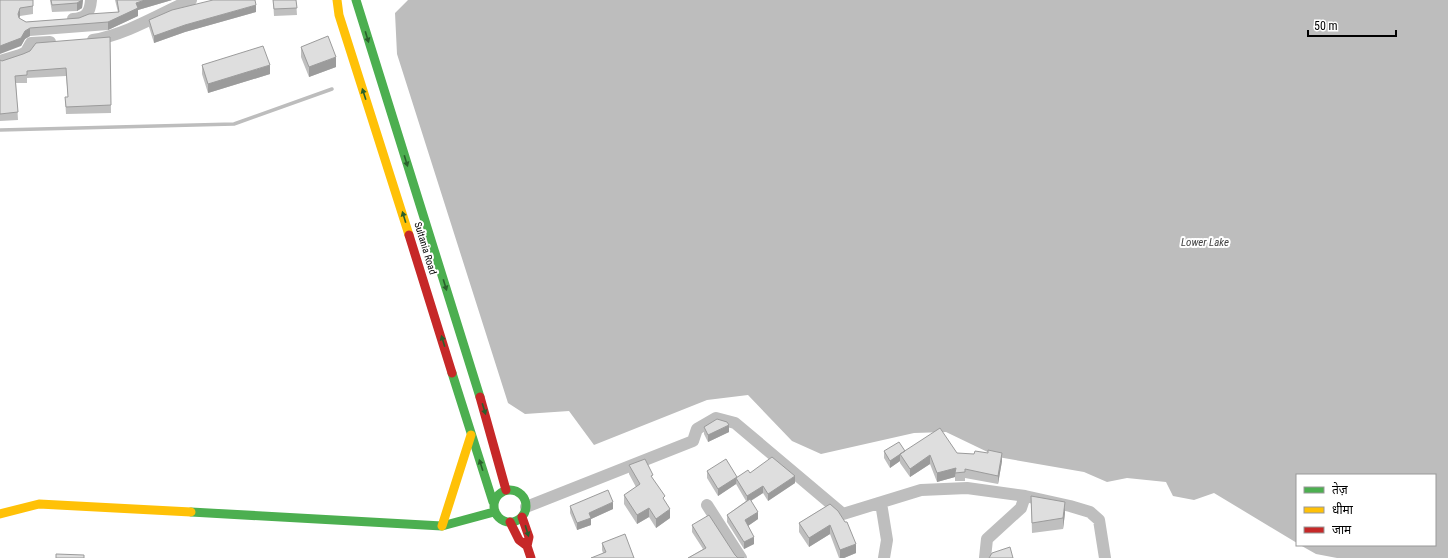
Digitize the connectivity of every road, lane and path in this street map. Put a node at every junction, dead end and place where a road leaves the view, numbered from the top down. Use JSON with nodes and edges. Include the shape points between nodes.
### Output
{"nodes":[{"id":1,"x":91,"y":0,"type":"edge"},
{"id":2,"x":191,"y":0,"type":"edge"},
{"id":3,"x":337,"y":0,"type":"edge"},
{"id":4,"x":356,"y":0,"type":"edge"},
{"id":5,"x":63,"y":19,"type":"edge"},
{"id":6,"x":82,"y":40,"type":"edge"},
{"id":7,"x":61,"y":42,"type":"edge"},
{"id":8,"x":0,"y":61,"type":"edge"},
{"id":9,"x":471,"y":435,"type":"junction"},
{"id":10,"x":506,"y":490,"type":"junction"},
{"id":11,"x":1025,"y":496,"type":"junction"},
{"id":12,"x":494,"y":502,"type":"junction"},
{"id":13,"x":881,"y":503,"type":"junction"},
{"id":14,"x":707,"y":505,"type":"dead end"},
{"id":15,"x":494,"y":512,"type":"junction"},
{"id":16,"x":524,"y":512,"type":"junction"},
{"id":17,"x":0,"y":514,"type":"edge"},
{"id":18,"x":510,"y":522,"type":"junction"},
{"id":19,"x":442,"y":526,"type":"junction"},
{"id":20,"x":527,"y":546,"type":"junction"},
{"id":21,"x":531,"y":558,"type":"edge"},
{"id":22,"x":742,"y":558,"type":"edge"},
{"id":23,"x":884,"y":558,"type":"edge"},
{"id":24,"x":985,"y":558,"type":"edge"},
{"id":25,"x":1105,"y":558,"type":"edge"}],
"edges":[{"from":1,"to":5,"type":"street","via":[[90,10],[86,16]]},
{"from":2,"to":6,"type":"street","via":[[125,32],[110,37]]},
{"from":9,"to":3,"type":"main road","name":"Sultania Road","one_way":true,"via":[[339,15]]},
{"from":4,"to":10,"type":"main road","name":"Sultania Road","one_way":true,"via":[[485,412]]},
{"from":7,"to":8,"type":"street","via":[[31,43],[26,52]]},
{"from":12,"to":9,"type":"main road","name":"Sultania Road","one_way":true},
{"from":9,"to":19,"type":"main road"},
{"from":10,"to":12,"type":"main road","via":[[498,494]]},
{"from":10,"to":16,"type":"main road","via":[[521,494]]},
{"from":11,"to":13,"type":"street","via":[[967,488],[921,490]]},
{"from":11,"to":24,"type":"street","via":[[1021,508],[987,539]]},
{"from":11,"to":25,"type":"street","via":[[1090,512],[1098,520]]},
{"from":12,"to":15,"type":"main road"},
{"from":13,"to":16,"type":"street","via":[[843,514],[735,423],[716,418],[697,429],[693,441]]},
{"from":13,"to":23,"type":"street","via":[[887,540]]},
{"from":14,"to":22,"type":"street"},
{"from":15,"to":18,"type":"main road","via":[[504,522]]},
{"from":15,"to":19,"type":"main road"},
{"from":16,"to":18,"type":"main road"},
{"from":16,"to":20,"type":"main road","one_way":true,"via":[[529,538]]},
{"from":17,"to":19,"type":"main road","via":[[39,504]]},
{"from":18,"to":20,"type":"main road","via":[[519,540]]},
{"from":20,"to":21,"type":"main road"}]}
